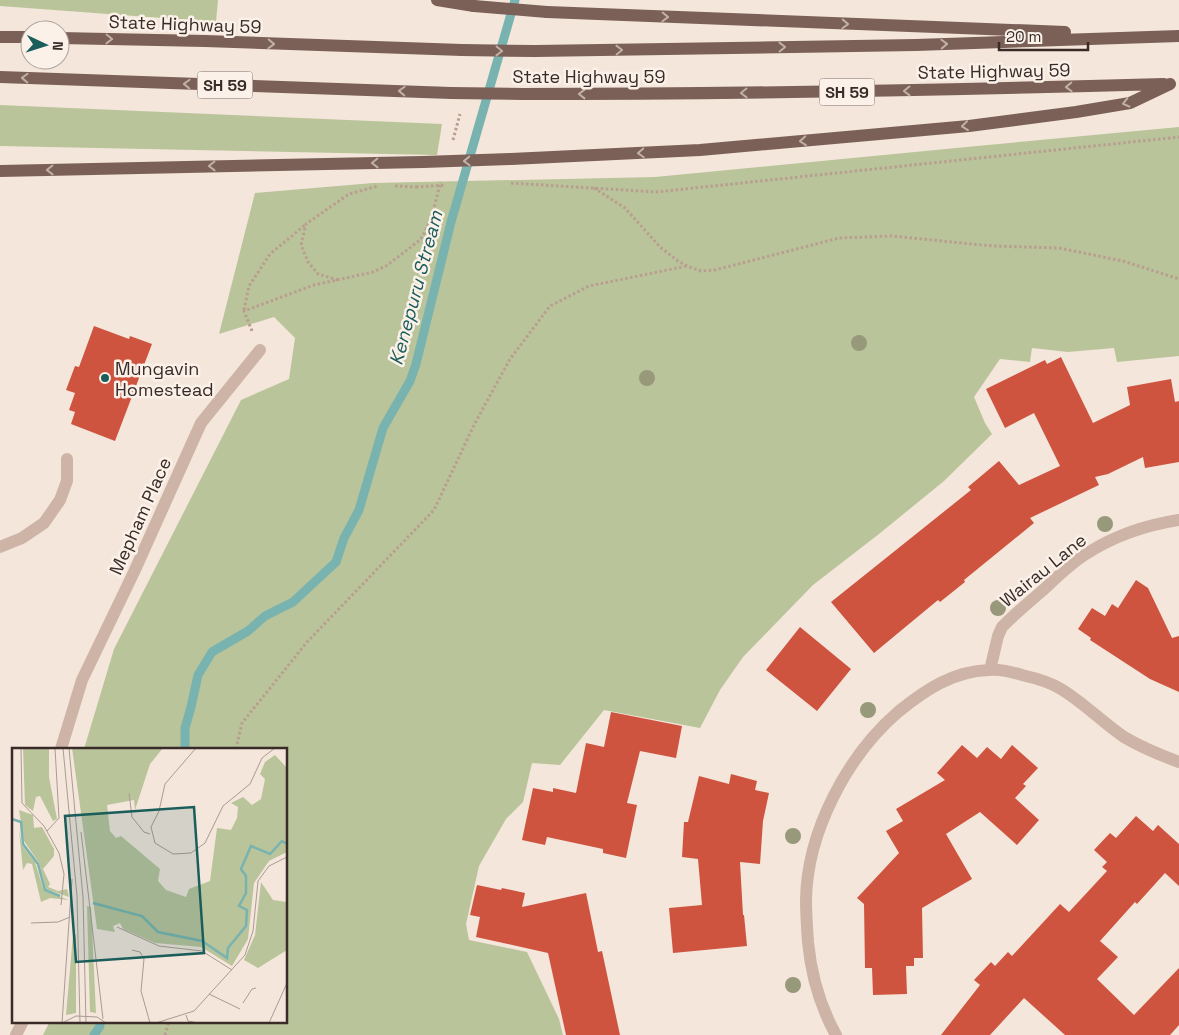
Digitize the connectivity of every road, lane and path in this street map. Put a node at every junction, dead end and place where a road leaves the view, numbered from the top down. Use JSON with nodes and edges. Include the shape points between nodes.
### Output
{"nodes":[{"id":1,"x":437,"y":0,"type":"edge"},
{"id":2,"x":1174,"y":36,"type":"edge"},
{"id":3,"x":0,"y":37,"type":"edge"},
{"id":4,"x":20,"y":37,"type":"edge"},
{"id":5,"x":70,"y":38,"type":"edge"},
{"id":6,"x":0,"y":77,"type":"edge"},
{"id":7,"x":1175,"y":84,"type":"edge"},
{"id":8,"x":1179,"y":137,"type":"edge"},
{"id":9,"x":0,"y":171,"type":"edge"},
{"id":10,"x":505,"y":182,"type":"dead end"},
{"id":11,"x":378,"y":186,"type":"dead end"},
{"id":12,"x":387,"y":186,"type":"dead end"},
{"id":13,"x":416,"y":186,"type":"dead end"},
{"id":14,"x":592,"y":187,"type":"junction"},
{"id":15,"x":306,"y":224,"type":"junction"},
{"id":16,"x":687,"y":266,"type":"junction"},
{"id":17,"x":1179,"y":279,"type":"edge"},
{"id":18,"x":244,"y":311,"type":"junction"},
{"id":19,"x":260,"y":350,"type":"joint"},
{"id":20,"x":67,"y":459,"type":"dead end"},
{"id":21,"x":1179,"y":520,"type":"edge"},
{"id":22,"x":0,"y":547,"type":"edge"},
{"id":23,"x":990,"y":670,"type":"junction"},
{"id":24,"x":62,"y":748,"type":"edge"},
{"id":25,"x":236,"y":748,"type":"edge"},
{"id":26,"x":1179,"y":762,"type":"edge"},
{"id":27,"x":22,"y":1022,"type":"edge"},
{"id":28,"x":169,"y":1022,"type":"edge"},
{"id":29,"x":16,"y":1035,"type":"edge"},
{"id":30,"x":166,"y":1035,"type":"edge"},
{"id":31,"x":836,"y":1035,"type":"edge"}],
"edges":[{"from":1,"to":2,"type":"main road","one_way":true,"bridge":true,"via":[[547,12]]},
{"from":5,"to":2,"type":"main road","name":"State Highway 59","one_way":true,"bridge":true,"via":[[536,51],[916,45]]},
{"from":3,"to":4,"type":"main road"},
{"from":7,"to":6,"type":"main road","name":"State Highway 59","number":"SH 59","one_way":true,"bridge":true,"via":[[832,92],[523,94]]},
{"from":7,"to":9,"type":"main road","one_way":true,"bridge":true,"via":[[1130,103],[1076,112],[970,126],[700,150],[423,162]]},
{"from":8,"to":14,"type":"path","via":[[656,192]]},
{"from":10,"to":14,"type":"path"},
{"from":11,"to":15,"type":"path","via":[[349,194]]},
{"from":12,"to":13,"type":"path"},
{"from":14,"to":16,"type":"path","via":[[625,208],[660,247]]},
{"from":15,"to":18,"type":"path","via":[[270,254],[249,286]]},
{"from":15,"to":18,"type":"path","via":[[301,245],[308,262],[318,274],[338,280]]},
{"from":16,"to":17,"type":"path","via":[[701,271],[715,270],[839,238],[892,236],[993,246],[1059,248],[1123,261]]},
{"from":16,"to":25,"type":"path","via":[[589,286],[550,306],[510,360],[474,423],[434,510],[307,642],[242,724]]},
{"from":18,"to":19,"type":"path"},
{"from":19,"to":24,"type":"street","name":"Mepham Place","via":[[201,424],[82,680]]},
{"from":20,"to":22,"type":"street","via":[[67,481],[60,500],[44,523],[22,538]]},
{"from":21,"to":23,"type":"street","name":"Wairau Lane","via":[[1131,531],[1101,545],[1066,570],[1002,627]]},
{"from":23,"to":26,"type":"street","via":[[1016,673],[1060,688],[1124,736]]},
{"from":23,"to":31,"type":"street","via":[[950,678],[912,701],[858,756],[830,805],[815,843],[806,899],[816,986]]},
{"from":27,"to":29,"type":"street"},
{"from":28,"to":30,"type":"path"}]}
